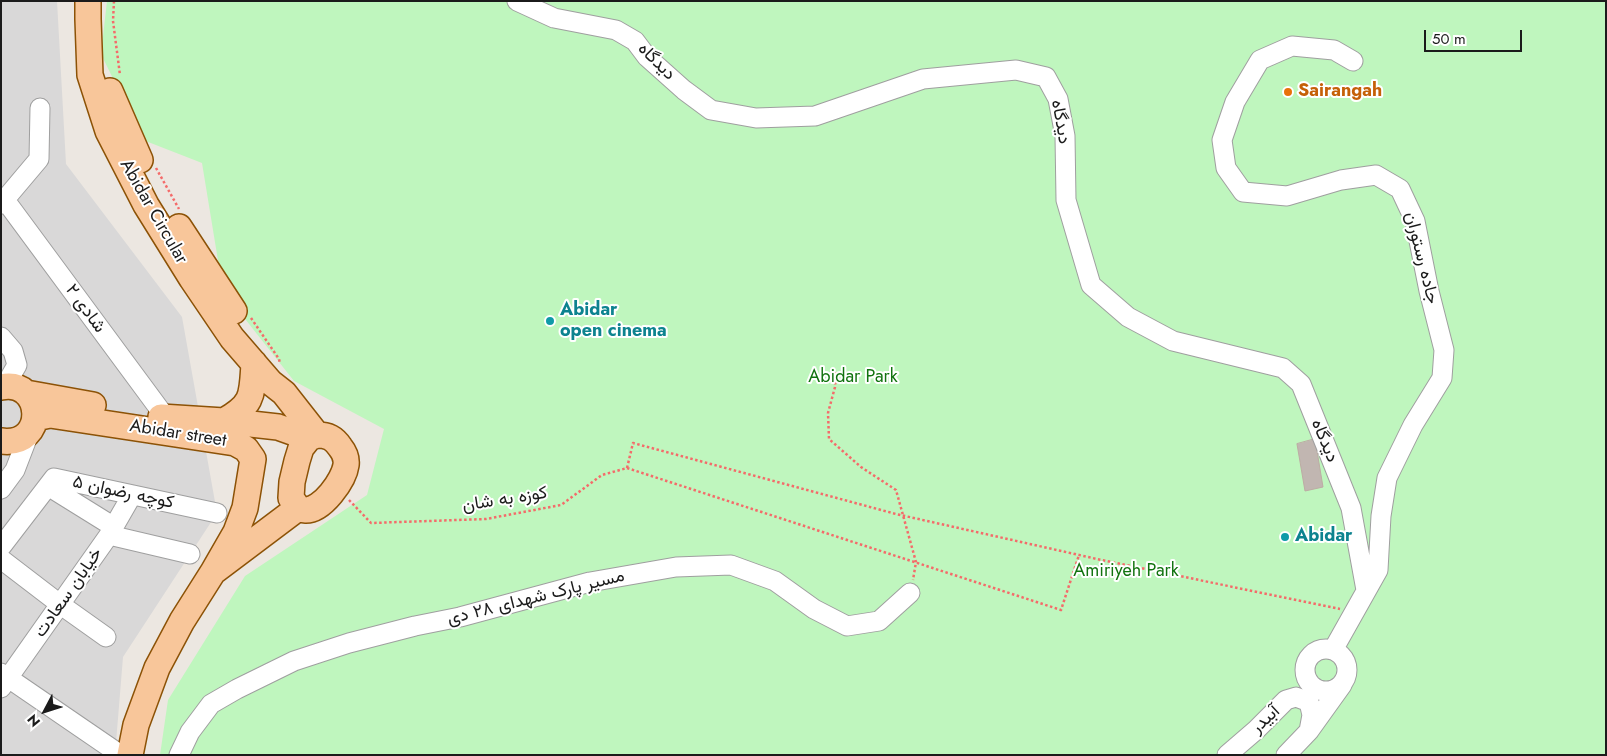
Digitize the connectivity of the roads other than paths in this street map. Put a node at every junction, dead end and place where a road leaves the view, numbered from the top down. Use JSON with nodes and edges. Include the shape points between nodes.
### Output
{"nodes":[{"id":1,"x":88,"y":1,"type":"edge"},
{"id":2,"x":102,"y":1,"type":"edge"},
{"id":3,"x":517,"y":1,"type":"edge"},
{"id":4,"x":1353,"y":61,"type":"dead end"},
{"id":5,"x":40,"y":108,"type":"dead end"},
{"id":6,"x":3,"y":202,"type":"edge"},
{"id":7,"x":1,"y":338,"type":"edge"},
{"id":8,"x":254,"y":363,"type":"junction"},
{"id":9,"x":283,"y":386,"type":"junction"},
{"id":10,"x":11,"y":388,"type":"edge"},
{"id":11,"x":166,"y":418,"type":"junction"},
{"id":12,"x":224,"y":421,"type":"junction"},
{"id":13,"x":32,"y":425,"type":"junction"},
{"id":14,"x":313,"y":436,"type":"junction"},
{"id":15,"x":1,"y":441,"type":"edge"},
{"id":16,"x":48,"y":486,"type":"junction"},
{"id":17,"x":1,"y":489,"type":"edge"},
{"id":18,"x":132,"y":495,"type":"junction"},
{"id":19,"x":298,"y":508,"type":"junction"},
{"id":20,"x":218,"y":513,"type":"dead end"},
{"id":21,"x":112,"y":531,"type":"junction"},
{"id":22,"x":1,"y":547,"type":"edge"},
{"id":23,"x":190,"y":554,"type":"dead end"},
{"id":24,"x":1,"y":559,"type":"edge"},
{"id":25,"x":213,"y":572,"type":"junction"},
{"id":26,"x":1366,"y":590,"type":"junction"},
{"id":27,"x":910,"y":593,"type":"road end"},
{"id":28,"x":61,"y":605,"type":"junction"},
{"id":29,"x":106,"y":636,"type":"dead end"},
{"id":30,"x":1333,"y":650,"type":"junction"},
{"id":31,"x":4,"y":680,"type":"edge"},
{"id":32,"x":1342,"y":684,"type":"junction"},
{"id":33,"x":1309,"y":731,"type":"junction"},
{"id":34,"x":123,"y":753,"type":"edge"},
{"id":35,"x":179,"y":755,"type":"edge"},
{"id":36,"x":1227,"y":755,"type":"edge"},
{"id":37,"x":1286,"y":755,"type":"edge"}],
"edges":[{"from":1,"to":8,"type":"main road","name":"Abidar Circular","via":[[90,75],[108,131],[146,205],[192,279],[232,338]]},
{"from":2,"to":9,"type":"main road","name":"Abidar Circular","via":[[100,27],[107,86],[143,167]]},
{"from":3,"to":26,"type":"street","name":"دیدگاه","via":[[554,18],[616,30],[635,41],[647,57],[711,110],[756,118],[815,116],[923,79],[1016,70],[1046,77],[1058,99],[1065,136],[1066,200],[1091,285],[1128,317],[1173,341],[1282,368],[1301,384],[1351,508]]},
{"from":4,"to":26,"type":"street","name":"جاده رستوران","via":[[1334,50],[1292,46],[1260,60],[1235,102],[1222,140],[1226,168],[1243,192],[1287,196],[1341,180],[1376,175],[1400,189],[1415,221],[1444,350],[1442,378],[1412,425],[1387,478],[1378,570]]},
{"from":5,"to":6,"type":"street","via":[[39,159]]},
{"from":6,"to":11,"type":"street","name":"شادی ۲"},
{"from":7,"to":10,"type":"street","via":[[13,351],[17,365]]},
{"from":8,"to":9,"type":"main road","name":"Abidar Circular","via":[[270,382]]},
{"from":8,"to":12,"type":"main road","via":[[250,398],[240,412]]},
{"from":9,"to":14,"type":"main road","name":"Abidar Circular"},
{"from":10,"to":11,"type":"main road","name":"Abidar street"},
{"from":10,"to":13,"type":"main road","via":[[32,400],[35,409]]},
{"from":11,"to":12,"type":"main road","name":"Abidar street"},
{"from":12,"to":14,"type":"main road","name":"Abidar street","via":[[278,427]]},
{"from":13,"to":15,"type":"main road","via":[[24,437],[16,441]]},
{"from":13,"to":17,"type":"street","via":[[15,470]]},
{"from":13,"to":25,"type":"main road","name":"Abidar street","via":[[50,415],[234,443],[246,449],[253,459],[245,508],[236,532]]},
{"from":14,"to":19,"type":"main road","via":[[301,448],[292,482],[292,498]]},
{"from":14,"to":19,"type":"main road","via":[[327,435],[334,439],[345,454],[346,464],[337,487],[326,498],[315,507]]},
{"from":16,"to":18,"type":"street","name":"کوچه رضوان ۵","via":[[54,478]]},
{"from":16,"to":21,"type":"street"},
{"from":16,"to":22,"type":"street","name":"کوچه رضوان ۵"},
{"from":18,"to":20,"type":"street","name":"کوچه رضوان ۵"},
{"from":18,"to":21,"type":"street","name":"خیابان سعادت"},
{"from":19,"to":25,"type":"main road"},
{"from":21,"to":23,"type":"street"},
{"from":21,"to":28,"type":"street","name":"خیابان سعادت"},
{"from":24,"to":28,"type":"street"},
{"from":25,"to":34,"type":"main road","via":[[157,668]]},
{"from":26,"to":30,"type":"street","name":"جاده رستوران"},
{"from":27,"to":35,"type":"street","name":"مسیر پارک شهدای ۲۸ دی","via":[[879,621],[846,626],[775,581],[730,565],[676,567],[590,582],[349,643],[294,661],[211,704],[190,732]]},
{"from":28,"to":29,"type":"street"},
{"from":28,"to":31,"type":"street","name":"خیابان سعادت"},
{"from":30,"to":32,"type":"street","via":[[1344,658],[1346,664]]},
{"from":30,"to":32,"type":"street","via":[[1320,650],[1308,658],[1305,665],[1307,680],[1317,690],[1331,691]]},
{"from":31,"to":34,"type":"street"},
{"from":32,"to":33,"type":"street"},
{"from":33,"to":36,"type":"street","name":"آبیدر","via":[[1312,715],[1309,702],[1296,697],[1286,700]]},
{"from":33,"to":37,"type":"street"}]}
